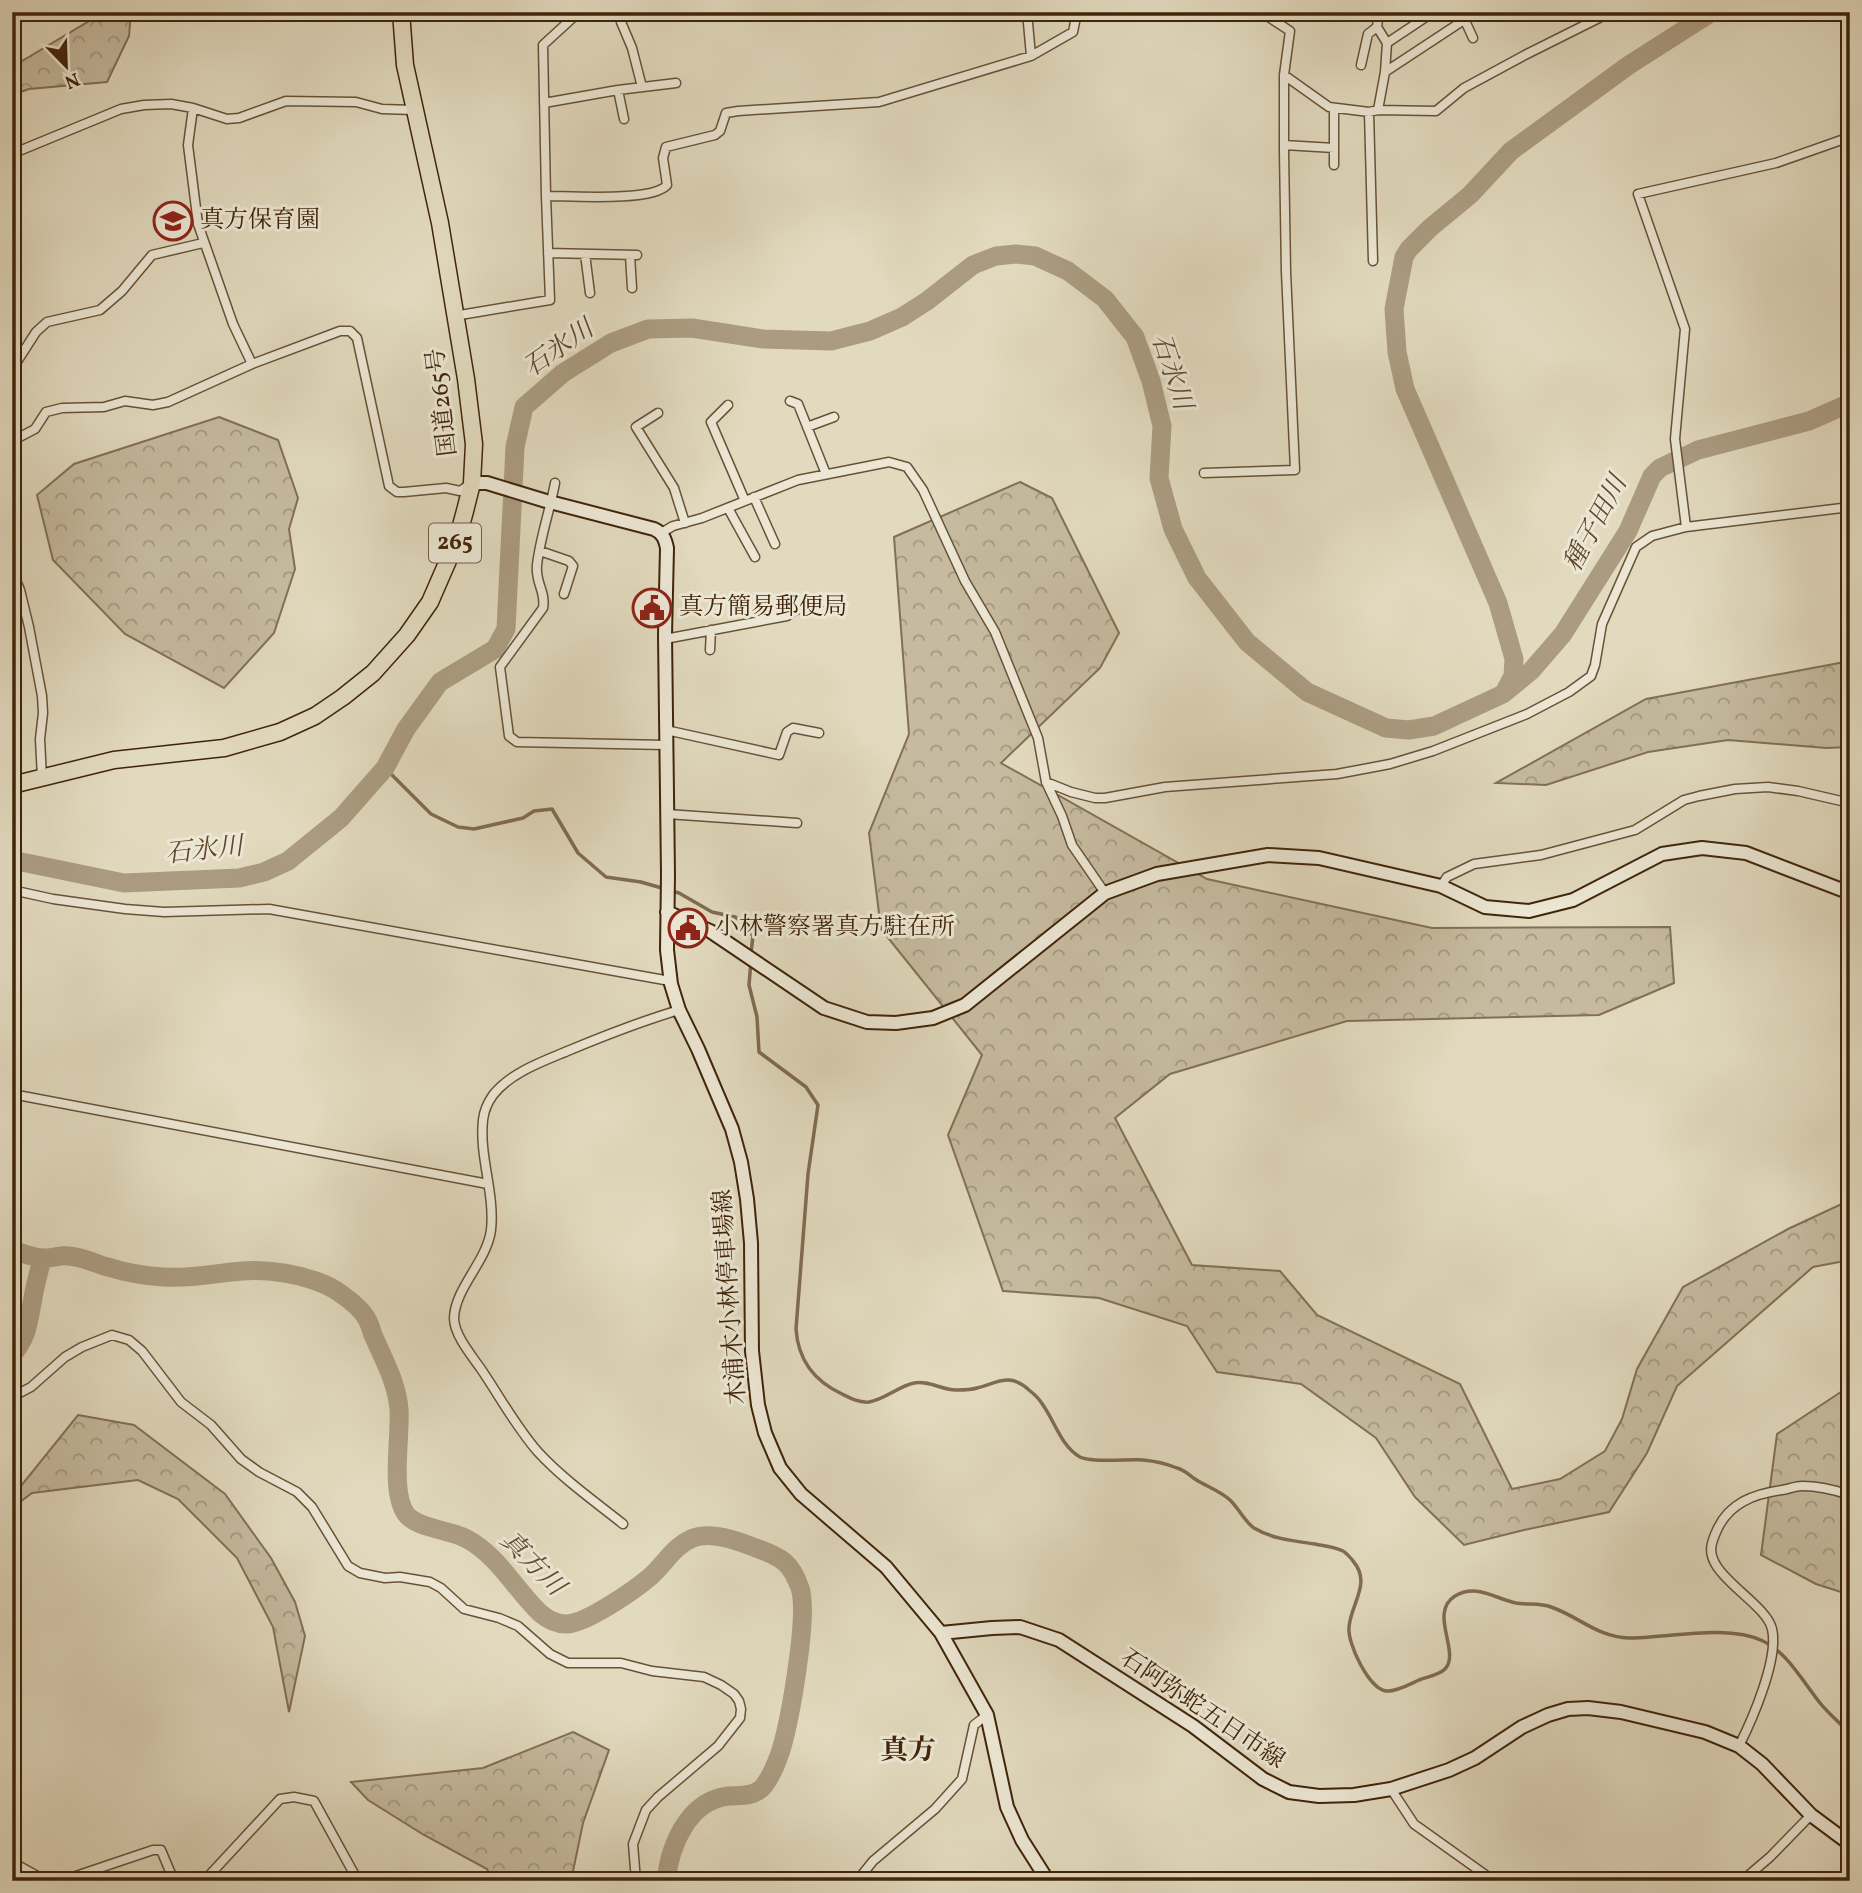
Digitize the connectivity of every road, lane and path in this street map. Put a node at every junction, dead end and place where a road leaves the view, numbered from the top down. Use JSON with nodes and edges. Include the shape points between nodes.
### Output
{"nodes":[{"id":1,"x":401,"y":12,"type":"edge"},
{"id":2,"x":579,"y":12,"type":"edge"},
{"id":3,"x":1027,"y":12,"type":"edge"},
{"id":4,"x":1077,"y":12,"type":"edge"},
{"id":5,"x":1209,"y":12,"type":"edge"},
{"id":6,"x":1216,"y":12,"type":"edge"},
{"id":7,"x":1261,"y":12,"type":"edge"},
{"id":8,"x":1378,"y":12,"type":"edge"},
{"id":9,"x":1431,"y":12,"type":"edge"},
{"id":10,"x":1272,"y":15,"type":"edge"},
{"id":11,"x":1462,"y":16,"type":"edge"},
{"id":12,"x":1599,"y":18,"type":"dead end"},
{"id":13,"x":621,"y":23,"type":"dead end"},
{"id":14,"x":1377,"y":27,"type":"junction"},
{"id":15,"x":1473,"y":38,"type":"dead end"},
{"id":16,"x":1387,"y":43,"type":"junction"},
{"id":17,"x":1031,"y":56,"type":"junction"},
{"id":18,"x":1361,"y":65,"type":"dead end"},
{"id":19,"x":1385,"y":72,"type":"junction"},
{"id":20,"x":1284,"y":75,"type":"junction"},
{"id":21,"x":676,"y":83,"type":"dead end"},
{"id":22,"x":642,"y":87,"type":"junction"},
{"id":23,"x":618,"y":90,"type":"junction"},
{"id":24,"x":544,"y":103,"type":"junction"},
{"id":25,"x":193,"y":108,"type":"junction"},
{"id":26,"x":1334,"y":108,"type":"junction"},
{"id":27,"x":414,"y":110,"type":"junction"},
{"id":28,"x":1373,"y":111,"type":"junction"},
{"id":29,"x":624,"y":119,"type":"dead end"},
{"id":30,"x":1850,"y":138,"type":"edge"},
{"id":31,"x":1284,"y":145,"type":"junction"},
{"id":32,"x":1334,"y":148,"type":"junction"},
{"id":33,"x":12,"y":152,"type":"edge"},
{"id":34,"x":1334,"y":165,"type":"dead end"},
{"id":35,"x":546,"y":196,"type":"junction"},
{"id":36,"x":203,"y":243,"type":"junction"},
{"id":37,"x":548,"y":253,"type":"junction"},
{"id":38,"x":585,"y":254,"type":"junction"},
{"id":39,"x":1373,"y":261,"type":"dead end"},
{"id":40,"x":632,"y":288,"type":"dead end"},
{"id":41,"x":590,"y":293,"type":"dead end"},
{"id":42,"x":454,"y":316,"type":"junction"},
{"id":43,"x":252,"y":364,"type":"junction"},
{"id":44,"x":12,"y":366,"type":"edge"},
{"id":45,"x":790,"y":401,"type":"dead end"},
{"id":46,"x":728,"y":405,"type":"dead end"},
{"id":47,"x":658,"y":413,"type":"dead end"},
{"id":48,"x":835,"y":417,"type":"dead end"},
{"id":49,"x":807,"y":427,"type":"junction"},
{"id":50,"x":12,"y":443,"type":"edge"},
{"id":51,"x":1204,"y":473,"type":"dead end"},
{"id":52,"x":825,"y":474,"type":"junction"},
{"id":53,"x":479,"y":483,"type":"junction"},
{"id":54,"x":555,"y":483,"type":"dead end"},
{"id":55,"x":754,"y":497,"type":"junction"},
{"id":56,"x":745,"y":501,"type":"junction"},
{"id":57,"x":549,"y":502,"type":"junction"},
{"id":58,"x":1850,"y":507,"type":"edge"},
{"id":59,"x":728,"y":508,"type":"junction"},
{"id":60,"x":685,"y":523,"type":"junction"},
{"id":61,"x":1686,"y":527,"type":"junction"},
{"id":62,"x":661,"y":533,"type":"junction"},
{"id":63,"x":775,"y":544,"type":"dead end"},
{"id":64,"x":540,"y":551,"type":"junction"},
{"id":65,"x":755,"y":557,"type":"dead end"},
{"id":66,"x":12,"y":571,"type":"edge"},
{"id":67,"x":564,"y":594,"type":"dead end"},
{"id":68,"x":832,"y":599,"type":"dead end"},
{"id":69,"x":711,"y":630,"type":"junction"},
{"id":70,"x":665,"y":639,"type":"junction"},
{"id":71,"x":710,"y":650,"type":"dead end"},
{"id":72,"x":666,"y":730,"type":"junction"},
{"id":73,"x":819,"y":733,"type":"dead end"},
{"id":74,"x":666,"y":745,"type":"junction"},
{"id":75,"x":42,"y":778,"type":"junction"},
{"id":76,"x":1046,"y":782,"type":"junction"},
{"id":77,"x":12,"y":786,"type":"edge"},
{"id":78,"x":1850,"y":803,"type":"edge"},
{"id":79,"x":667,"y":814,"type":"junction"},
{"id":80,"x":797,"y":823,"type":"dead end"},
{"id":81,"x":1441,"y":886,"type":"junction"},
{"id":82,"x":12,"y":890,"type":"edge"},
{"id":83,"x":1105,"y":893,"type":"junction"},
{"id":84,"x":1850,"y":893,"type":"edge"},
{"id":85,"x":667,"y":912,"type":"junction"},
{"id":86,"x":670,"y":981,"type":"junction"},
{"id":87,"x":680,"y":1010,"type":"junction"},
{"id":88,"x":12,"y":1094,"type":"edge"},
{"id":89,"x":488,"y":1184,"type":"junction"},
{"id":90,"x":12,"y":1397,"type":"edge"},
{"id":91,"x":1850,"y":1495,"type":"edge"},
{"id":92,"x":623,"y":1524,"type":"dead end"},
{"id":93,"x":941,"y":1633,"type":"junction"},
{"id":94,"x":987,"y":1715,"type":"junction"},
{"id":95,"x":1739,"y":1746,"type":"junction"},
{"id":96,"x":1391,"y":1789,"type":"junction"},
{"id":97,"x":1811,"y":1815,"type":"junction"},
{"id":98,"x":1850,"y":1844,"type":"edge"},
{"id":99,"x":12,"y":1862,"type":"edge"},
{"id":100,"x":49,"y":1881,"type":"edge"},
{"id":101,"x":61,"y":1881,"type":"edge"},
{"id":102,"x":174,"y":1881,"type":"edge"},
{"id":103,"x":204,"y":1881,"type":"edge"},
{"id":104,"x":358,"y":1881,"type":"edge"},
{"id":105,"x":636,"y":1881,"type":"edge"},
{"id":106,"x":857,"y":1881,"type":"edge"},
{"id":107,"x":1048,"y":1881,"type":"edge"},
{"id":108,"x":1494,"y":1881,"type":"edge"},
{"id":109,"x":1742,"y":1881,"type":"edge"}],
"edges":[{"from":1,"to":27,"type":"highway","name":"国道265号","number":"265"},
{"from":2,"to":24,"type":"street","via":[[543,45]]},
{"from":3,"to":17,"type":"street"},
{"from":4,"to":17,"type":"street","via":[[1073,32]]},
{"from":5,"to":6,"type":"street"},
{"from":7,"to":10,"type":"street"},
{"from":8,"to":14,"type":"street"},
{"from":9,"to":16,"type":"street"},
{"from":10,"to":20,"type":"street","via":[[1290,31]]},
{"from":11,"to":15,"type":"street"},
{"from":11,"to":19,"type":"street"},
{"from":12,"to":28,"type":"street","via":[[1464,88],[1436,111]]},
{"from":13,"to":22,"type":"street"},
{"from":14,"to":16,"type":"street"},
{"from":14,"to":18,"type":"street","via":[[1367,34]]},
{"from":16,"to":19,"type":"street"},
{"from":17,"to":35,"type":"street","via":[[879,102],[726,113],[715,135],[666,147],[667,185],[663,191],[628,197]]},
{"from":19,"to":28,"type":"street"},
{"from":20,"to":26,"type":"street"},
{"from":20,"to":31,"type":"street"},
{"from":21,"to":22,"type":"street"},
{"from":22,"to":23,"type":"street"},
{"from":23,"to":24,"type":"street"},
{"from":23,"to":29,"type":"street"},
{"from":24,"to":35,"type":"street"},
{"from":25,"to":27,"type":"street","via":[[228,119],[286,101]]},
{"from":25,"to":33,"type":"street","via":[[170,104],[121,109]]},
{"from":25,"to":36,"type":"street","via":[[188,145]]},
{"from":26,"to":28,"type":"street"},
{"from":26,"to":32,"type":"street"},
{"from":27,"to":42,"type":"highway","name":"国道265号","number":"265","via":[[440,223]]},
{"from":28,"to":39,"type":"street"},
{"from":30,"to":61,"type":"street","via":[[1776,163],[1638,194],[1685,329],[1675,439]]},
{"from":31,"to":32,"type":"street"},
{"from":31,"to":51,"type":"street","via":[[1295,470]]},
{"from":32,"to":34,"type":"street"},
{"from":35,"to":37,"type":"street"},
{"from":36,"to":43,"type":"street"},
{"from":36,"to":44,"type":"street","via":[[152,255],[100,310],[47,322]]},
{"from":37,"to":38,"type":"street"},
{"from":37,"to":42,"type":"street","via":[[550,300]]},
{"from":38,"to":40,"type":"street","via":[[634,255]]},
{"from":38,"to":41,"type":"street"},
{"from":42,"to":53,"type":"highway","name":"国道265号","number":"265"},
{"from":43,"to":50,"type":"street","via":[[168,402],[125,401],[46,412],[35,429]]},
{"from":43,"to":53,"type":"street","via":[[350,331],[357,338],[389,486],[397,492],[460,491]]},
{"from":45,"to":49,"type":"street","via":[[798,404]]},
{"from":46,"to":56,"type":"street","via":[[711,422]]},
{"from":47,"to":60,"type":"street","via":[[636,427],[674,488]]},
{"from":48,"to":49,"type":"street"},
{"from":49,"to":52,"type":"street"},
{"from":52,"to":55,"type":"street"},
{"from":52,"to":76,"type":"street","via":[[889,462],[907,467],[995,632],[1038,738]]},
{"from":53,"to":57,"type":"main road"},
{"from":53,"to":75,"type":"highway","name":"国道265号","number":"265","via":[[430,602],[407,635],[373,673],[315,716],[224,748],[114,760]]},
{"from":54,"to":57,"type":"street"},
{"from":55,"to":56,"type":"street"},
{"from":55,"to":63,"type":"street"},
{"from":56,"to":59,"type":"street"},
{"from":57,"to":62,"type":"main road"},
{"from":57,"to":64,"type":"street"},
{"from":58,"to":61,"type":"street"},
{"from":59,"to":60,"type":"street"},
{"from":59,"to":65,"type":"street"},
{"from":60,"to":62,"type":"street"},
{"from":61,"to":76,"type":"street","via":[[1652,536],[1636,547],[1602,624],[1591,676],[1527,714],[1433,751],[1337,774],[1165,787],[1105,798]]},
{"from":62,"to":70,"type":"main road","name":"木浦木小林停車場線","via":[[667,548]]},
{"from":64,"to":67,"type":"street","via":[[573,566]]},
{"from":64,"to":74,"type":"street","via":[[537,577],[545,598],[543,608],[500,667],[509,736],[517,742]]},
{"from":66,"to":75,"type":"street","via":[[42,696]]},
{"from":68,"to":69,"type":"street","via":[[787,616]]},
{"from":69,"to":70,"type":"street"},
{"from":69,"to":71,"type":"street"},
{"from":70,"to":72,"type":"main road","name":"木浦木小林停車場線"},
{"from":72,"to":73,"type":"street","via":[[779,755],[793,728]]},
{"from":72,"to":74,"type":"main road","name":"木浦木小林停車場線"},
{"from":74,"to":79,"type":"main road","name":"木浦木小林停車場線"},
{"from":75,"to":77,"type":"highway","name":"国道265号","number":"265"},
{"from":76,"to":83,"type":"street","via":[[1072,845]]},
{"from":78,"to":81,"type":"street","via":[[1768,788],[1699,796],[1684,800],[1635,830],[1541,855],[1474,864],[1447,877]]},
{"from":79,"to":80,"type":"street"},
{"from":79,"to":85,"type":"main road","name":"木浦木小林停車場線"},
{"from":81,"to":83,"type":"main road","via":[[1319,858],[1268,855],[1157,874]]},
{"from":81,"to":84,"type":"main road","via":[[1485,907],[1529,911],[1573,900],[1661,854],[1702,848],[1746,853]]},
{"from":82,"to":86,"type":"street","via":[[164,912],[269,909]]},
{"from":83,"to":85,"type":"main road","via":[[965,1005],[933,1018],[896,1023],[867,1022],[824,1008],[710,930]]},
{"from":85,"to":86,"type":"main road","name":"木浦木小林停車場線"},
{"from":86,"to":87,"type":"main road","name":"木浦木小林停車場線"},
{"from":87,"to":89,"type":"street","via":[[619,1029],[534,1065],[494,1094],[483,1117]]},
{"from":87,"to":93,"type":"main road","name":"木浦木小林停車場線","via":[[732,1129],[741,1162],[751,1243],[758,1405],[772,1451],[801,1494],[886,1567]]},
{"from":88,"to":89,"type":"street"},
{"from":89,"to":92,"type":"street","via":[[491,1233],[457,1302],[455,1324],[514,1422],[539,1452]]},
{"from":90,"to":105,"type":"street","via":[[82,1347],[113,1335],[129,1340],[181,1402],[211,1425],[241,1459],[297,1492],[312,1507],[348,1566],[360,1573],[430,1582],[464,1609],[518,1626],[568,1663],[609,1662],[704,1677],[734,1693],[740,1718],[718,1746],[646,1810],[633,1844]]},
{"from":91,"to":95,"type":"street","via":[[1800,1486],[1760,1493],[1734,1506],[1720,1523],[1710,1550],[1716,1565],[1772,1628],[1769,1668]]},
{"from":93,"to":94,"type":"main road","name":"木浦木小林停車場線"},
{"from":93,"to":96,"type":"main road","name":"石阿弥蛇五日市線","via":[[1020,1627],[1059,1640],[1289,1792],[1354,1796]]},
{"from":94,"to":106,"type":"street","via":[[974,1725],[962,1779]]},
{"from":94,"to":107,"type":"main road","name":"木浦木小林停車場線","via":[[1007,1807],[1021,1840]]},
{"from":95,"to":96,"type":"main road","name":"石阿弥蛇五日市線","via":[[1705,1732],[1621,1712],[1569,1709],[1522,1727],[1450,1770]]},
{"from":95,"to":97,"type":"main road","name":"石阿弥蛇五日市線"},
{"from":96,"to":108,"type":"street","via":[[1413,1824]]},
{"from":97,"to":98,"type":"main road","name":"石阿弥蛇五日市線"},
{"from":97,"to":109,"type":"street"},
{"from":99,"to":100,"type":"street"},
{"from":101,"to":102,"type":"street","via":[[161,1850]]},
{"from":103,"to":104,"type":"street","via":[[280,1799],[294,1797],[314,1801]]}]}
